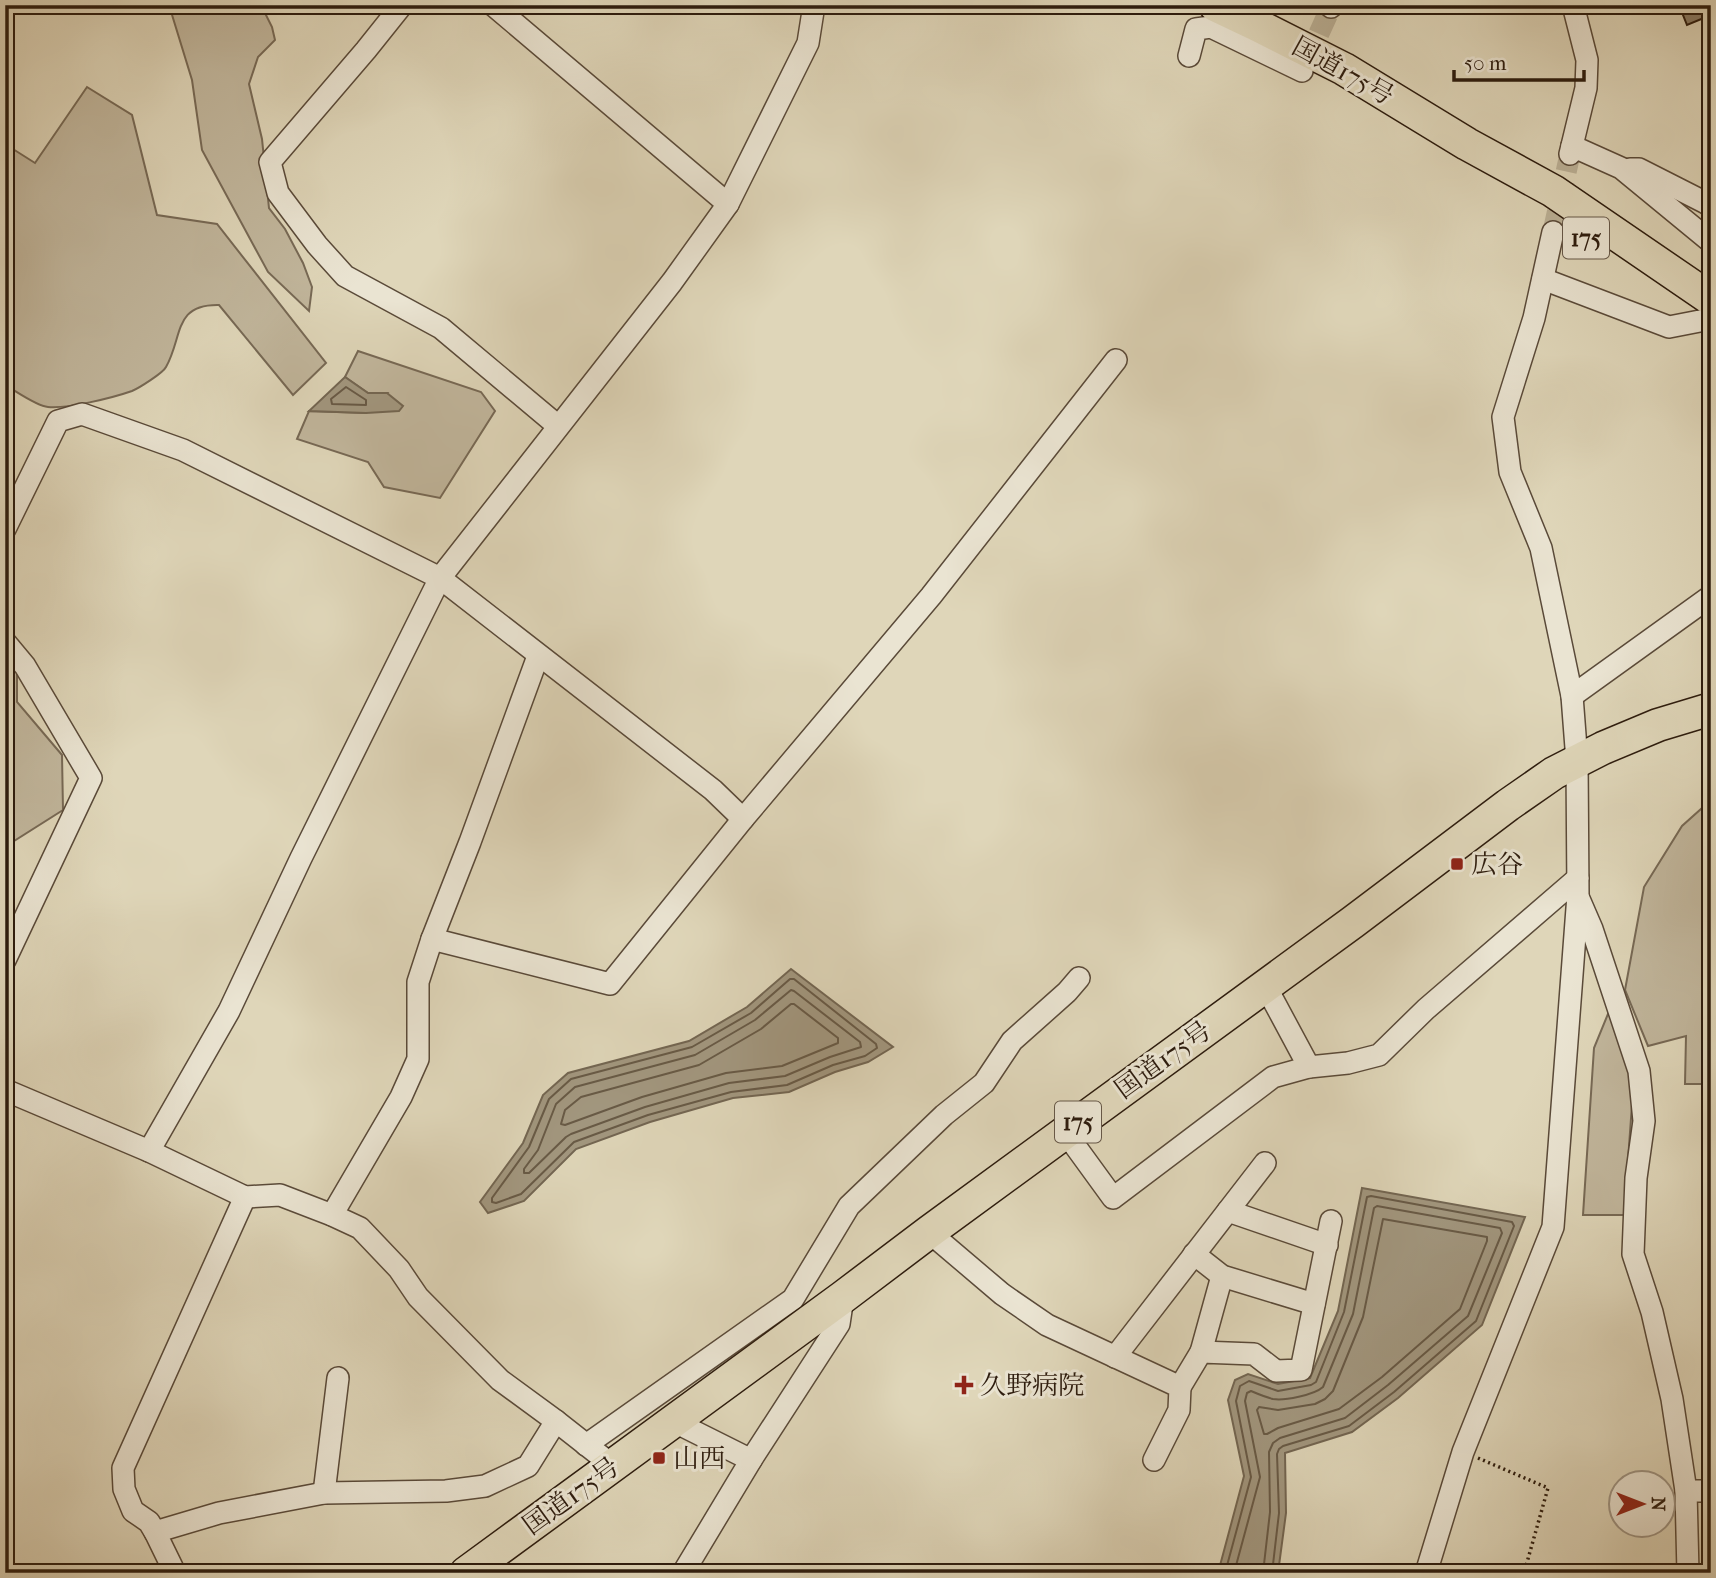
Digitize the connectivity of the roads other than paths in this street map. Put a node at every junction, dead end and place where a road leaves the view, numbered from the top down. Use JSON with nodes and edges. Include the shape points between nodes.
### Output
{"nodes":[{"id":1,"x":402,"y":5,"type":"edge"},
{"id":2,"x":493,"y":5,"type":"edge"},
{"id":3,"x":814,"y":5,"type":"edge"},
{"id":4,"x":1215,"y":5,"type":"edge"},
{"id":5,"x":1573,"y":5,"type":"edge"},
{"id":6,"x":1189,"y":56,"type":"dead end"},
{"id":7,"x":1302,"y":71,"type":"dead end"},
{"id":8,"x":1621,"y":168,"type":"junction"},
{"id":9,"x":728,"y":204,"type":"junction"},
{"id":10,"x":1711,"y":207,"type":"edge"},
{"id":11,"x":1553,"y":232,"type":"tunnel mouth"},
{"id":12,"x":1711,"y":242,"type":"edge"},
{"id":13,"x":1543,"y":279,"type":"junction"},
{"id":14,"x":1709,"y":315,"type":"edge"},
{"id":15,"x":1116,"y":360,"type":"dead end"},
{"id":16,"x":558,"y":426,"type":"junction"},
{"id":17,"x":5,"y":529,"type":"edge"},
{"id":18,"x":440,"y":578,"type":"junction"},
{"id":19,"x":1711,"y":596,"type":"edge"},
{"id":20,"x":5,"y":642,"type":"edge"},
{"id":21,"x":538,"y":656,"type":"junction"},
{"id":22,"x":1572,"y":696,"type":"junction"},
{"id":23,"x":1711,"y":709,"type":"edge"},
{"id":24,"x":1577,"y":761,"type":"junction"},
{"id":25,"x":743,"y":819,"type":"junction"},
{"id":26,"x":1578,"y":887,"type":"junction"},
{"id":27,"x":432,"y":939,"type":"junction"},
{"id":28,"x":5,"y":960,"type":"edge"},
{"id":29,"x":1079,"y":978,"type":"dead end"},
{"id":30,"x":1265,"y":985,"type":"junction"},
{"id":31,"x":1309,"y":1068,"type":"junction"},
{"id":32,"x":5,"y":1090,"type":"edge"},
{"id":33,"x":1065,"y":1132,"type":"junction"},
{"id":34,"x":149,"y":1151,"type":"junction"},
{"id":35,"x":1265,"y":1163,"type":"dead end"},
{"id":36,"x":245,"y":1197,"type":"junction"},
{"id":37,"x":1228,"y":1211,"type":"junction"},
{"id":38,"x":332,"y":1215,"type":"junction"},
{"id":39,"x":1331,"y":1221,"type":"dead end"},
{"id":40,"x":929,"y":1232,"type":"junction"},
{"id":41,"x":1327,"y":1245,"type":"junction"},
{"id":42,"x":1194,"y":1254,"type":"junction"},
{"id":43,"x":1222,"y":1276,"type":"junction"},
{"id":44,"x":842,"y":1297,"type":"junction"},
{"id":45,"x":1314,"y":1304,"type":"junction"},
{"id":46,"x":1201,"y":1352,"type":"junction"},
{"id":47,"x":1115,"y":1357,"type":"junction"},
{"id":48,"x":338,"y":1378,"type":"dead end"},
{"id":49,"x":1180,"y":1387,"type":"junction"},
{"id":50,"x":556,"y":1420,"type":"junction"},
{"id":51,"x":673,"y":1420,"type":"junction"},
{"id":52,"x":586,"y":1445,"type":"junction"},
{"id":53,"x":751,"y":1460,"type":"junction"},
{"id":54,"x":1154,"y":1460,"type":"dead end"},
{"id":55,"x":612,"y":1465,"type":"junction"},
{"id":56,"x":1711,"y":1491,"type":"edge"},
{"id":57,"x":1686,"y":1492,"type":"junction"},
{"id":58,"x":324,"y":1493,"type":"junction"},
{"id":59,"x":155,"y":1532,"type":"junction"},
{"id":60,"x":175,"y":1573,"type":"edge"},
{"id":61,"x":466,"y":1573,"type":"edge"},
{"id":62,"x":683,"y":1573,"type":"edge"},
{"id":63,"x":1426,"y":1573,"type":"edge"},
{"id":64,"x":1688,"y":1573,"type":"edge"}],
"edges":[{"from":1,"to":16,"type":"street","via":[[270,162],[278,193],[345,276],[441,328]]},
{"from":2,"to":9,"type":"street"},
{"from":3,"to":9,"type":"street","via":[[808,43]]},
{"from":4,"to":14,"type":"highway","name":"国道175号","number":"175","via":[[1344,69],[1467,144],[1538,205]]},
{"from":5,"to":8,"type":"street","via":[[1587,60],[1586,88],[1571,150]]},
{"from":6,"to":7,"type":"street","via":[[1196,29],[1210,27]]},
{"from":8,"to":10,"type":"street","via":[[1639,169]]},
{"from":8,"to":12,"type":"street"},
{"from":9,"to":16,"type":"street"},
{"from":11,"to":13,"type":"street"},
{"from":13,"to":14,"type":"street","via":[[1669,327]]},
{"from":13,"to":22,"type":"street","via":[[1503,417],[1510,472],[1541,548]]},
{"from":15,"to":25,"type":"street","via":[[930,596]]},
{"from":16,"to":18,"type":"street"},
{"from":17,"to":18,"type":"street","via":[[58,421],[82,414],[183,450]]},
{"from":18,"to":21,"type":"street"},
{"from":18,"to":34,"type":"street","via":[[229,1010]]},
{"from":19,"to":22,"type":"street"},
{"from":20,"to":28,"type":"street","via":[[25,666],[91,778]]},
{"from":21,"to":25,"type":"street","via":[[713,790]]},
{"from":21,"to":27,"type":"street"},
{"from":22,"to":24,"type":"street"},
{"from":23,"to":24,"type":"highway","name":"国道175号","number":"175","via":[[1658,725]]},
{"from":24,"to":26,"type":"street"},
{"from":24,"to":30,"type":"highway","name":"国道175号","number":"175","via":[[1508,805]]},
{"from":25,"to":27,"type":"street","via":[[610,984]]},
{"from":26,"to":31,"type":"street","via":[[1426,1009],[1379,1055]]},
{"from":26,"to":57,"type":"street","via":[[1640,1070],[1644,1121],[1633,1254],[1672,1399]]},
{"from":26,"to":63,"type":"street","via":[[1553,1227],[1463,1452]]},
{"from":27,"to":38,"type":"street","via":[[418,982],[418,1059]]},
{"from":29,"to":52,"type":"street","via":[[1012,1041],[984,1083],[849,1206],[793,1299]]},
{"from":30,"to":31,"type":"street"},
{"from":30,"to":33,"type":"highway","name":"国道175号","number":"175"},
{"from":31,"to":33,"type":"street","via":[[1273,1077],[1113,1198]]},
{"from":32,"to":34,"type":"street"},
{"from":33,"to":40,"type":"highway","name":"国道175号","number":"175"},
{"from":34,"to":36,"type":"street"},
{"from":35,"to":37,"type":"street"},
{"from":36,"to":38,"type":"street","via":[[281,1195]]},
{"from":36,"to":59,"type":"street","via":[[123,1468],[124,1489],[133,1511]]},
{"from":37,"to":41,"type":"street"},
{"from":37,"to":42,"type":"street"},
{"from":38,"to":50,"type":"street","via":[[360,1228],[418,1297],[500,1380]]},
{"from":39,"to":41,"type":"street"},
{"from":40,"to":44,"type":"highway","name":"国道175号","number":"175"},
{"from":40,"to":47,"type":"street","via":[[1002,1294],[1047,1325]]},
{"from":41,"to":45,"type":"street"},
{"from":42,"to":43,"type":"street"},
{"from":42,"to":47,"type":"street"},
{"from":43,"to":45,"type":"street"},
{"from":43,"to":46,"type":"street"},
{"from":44,"to":51,"type":"highway","name":"国道175号","number":"175"},
{"from":44,"to":53,"type":"street","via":[[839,1324]]},
{"from":45,"to":46,"type":"street","via":[[1301,1370],[1276,1371],[1254,1354]]},
{"from":46,"to":49,"type":"street"},
{"from":47,"to":49,"type":"street"},
{"from":48,"to":58,"type":"street"},
{"from":49,"to":54,"type":"street","via":[[1178,1410]]},
{"from":50,"to":52,"type":"street"},
{"from":50,"to":58,"type":"street","via":[[528,1466],[485,1486]]},
{"from":51,"to":53,"type":"street"},
{"from":51,"to":55,"type":"highway","name":"国道175号","number":"175"},
{"from":52,"to":55,"type":"street"},
{"from":53,"to":62,"type":"street"},
{"from":55,"to":61,"type":"highway","name":"国道175号","number":"175"},
{"from":56,"to":57,"type":"street"},
{"from":57,"to":64,"type":"street"},
{"from":58,"to":59,"type":"street","via":[[219,1513]]},
{"from":59,"to":60,"type":"street"}]}
